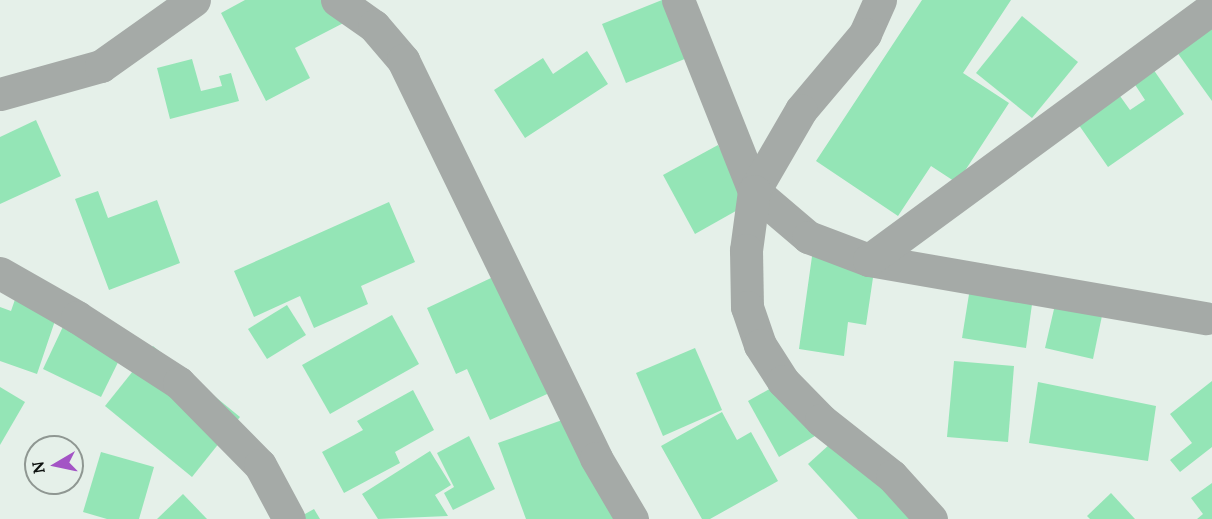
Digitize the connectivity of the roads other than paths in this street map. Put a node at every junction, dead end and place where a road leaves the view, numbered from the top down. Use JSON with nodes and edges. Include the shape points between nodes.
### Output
{"nodes":[{"id":1,"x":194,"y":0,"type":"edge"},
{"id":2,"x":338,"y":0,"type":"edge"},
{"id":3,"x":678,"y":0,"type":"edge"},
{"id":4,"x":880,"y":0,"type":"edge"},
{"id":5,"x":1212,"y":8,"type":"edge"},
{"id":6,"x":0,"y":94,"type":"edge"},
{"id":7,"x":754,"y":190,"type":"junction"},
{"id":8,"x":869,"y":260,"type":"junction"},
{"id":9,"x":0,"y":273,"type":"edge"},
{"id":10,"x":1206,"y":318,"type":"dead end"},
{"id":11,"x":289,"y":519,"type":"edge"},
{"id":12,"x":632,"y":519,"type":"edge"},
{"id":13,"x":931,"y":519,"type":"edge"}],
"edges":[{"from":1,"to":6,"type":"street","via":[[101,66]]},
{"from":2,"to":12,"type":"street","via":[[374,26],[403,60],[596,458]]},
{"from":3,"to":7,"type":"street"},
{"from":4,"to":7,"type":"street","via":[[865,34],[801,110]]},
{"from":5,"to":8,"type":"street"},
{"from":7,"to":8,"type":"street","via":[[808,237]]},
{"from":7,"to":13,"type":"street","via":[[746,250],[747,307],[760,345],[798,396],[892,476]]},
{"from":8,"to":10,"type":"street"},
{"from":9,"to":11,"type":"street","via":[[78,317],[179,383],[260,465]]}]}
